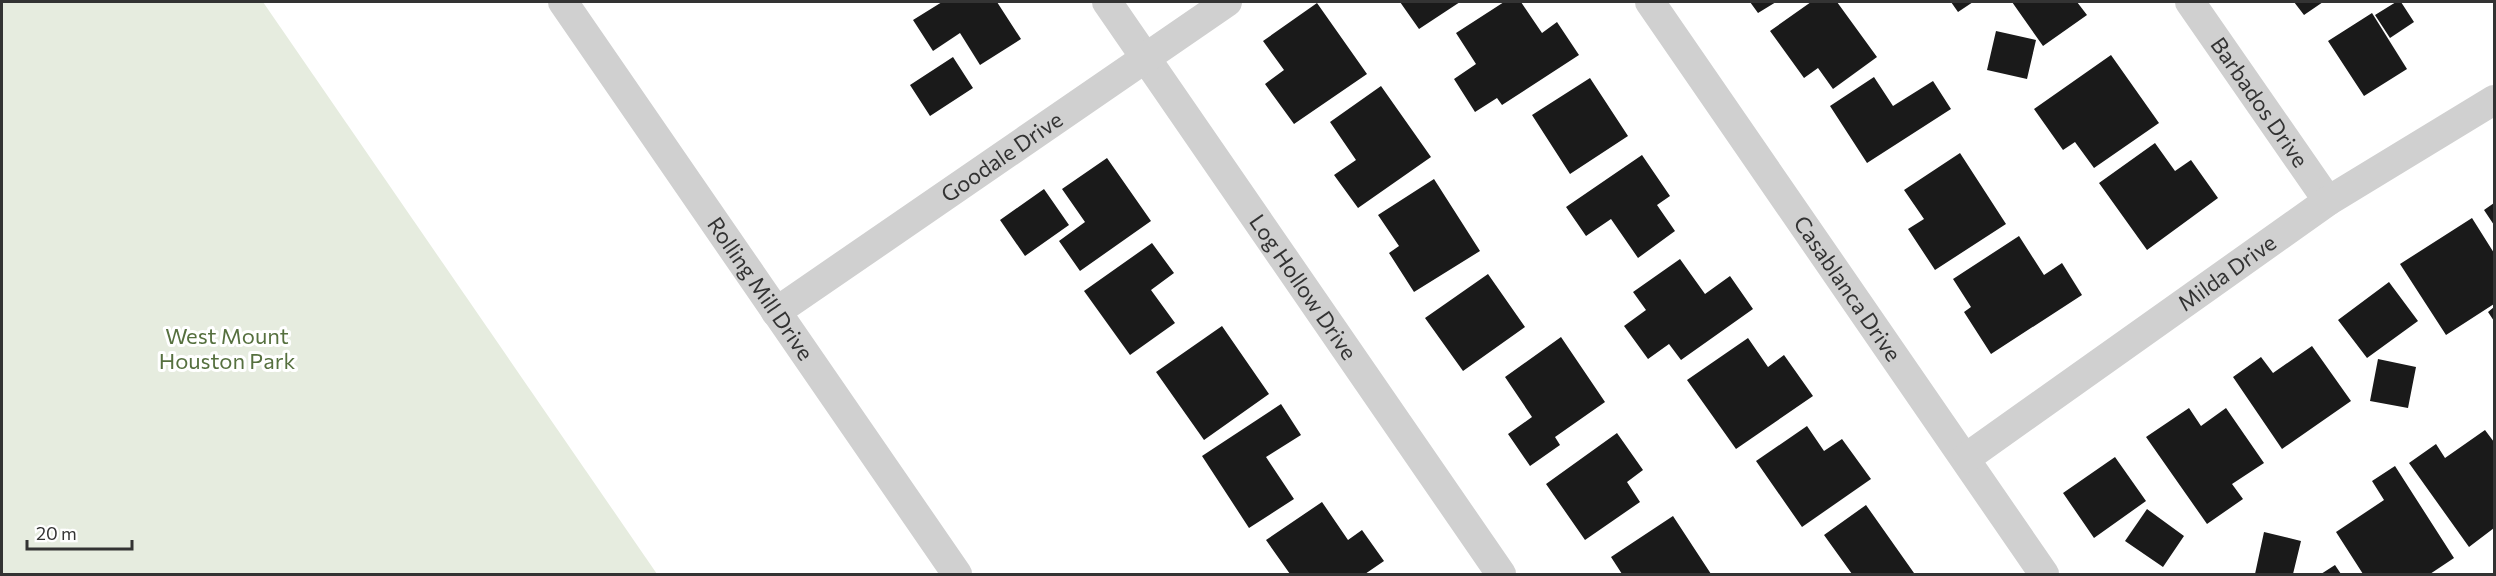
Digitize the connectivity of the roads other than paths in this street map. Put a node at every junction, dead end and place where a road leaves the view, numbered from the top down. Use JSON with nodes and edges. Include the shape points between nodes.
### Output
{"nodes":[{"id":1,"x":563,"y":2,"type":"edge"},
{"id":2,"x":1107,"y":2,"type":"edge"},
{"id":3,"x":1227,"y":2,"type":"edge"},
{"id":4,"x":1650,"y":2,"type":"edge"},
{"id":5,"x":2190,"y":2,"type":"edge"},
{"id":6,"x":1146,"y":58,"type":"junction"},
{"id":7,"x":2494,"y":100,"type":"edge"},
{"id":8,"x":2328,"y":201,"type":"junction"},
{"id":9,"x":776,"y":312,"type":"junction"},
{"id":10,"x":1966,"y":458,"type":"junction"},
{"id":11,"x":957,"y":574,"type":"edge"},
{"id":12,"x":1501,"y":574,"type":"edge"},
{"id":13,"x":2044,"y":574,"type":"edge"}],
"edges":[{"from":1,"to":9,"type":"street","name":"Rolling Mill Drive"},
{"from":2,"to":6,"type":"street","name":"Log Hollow Drive"},
{"from":3,"to":6,"type":"street","name":"Goodale Drive"},
{"from":4,"to":10,"type":"street","name":"Casablanca Drive"},
{"from":5,"to":8,"type":"street","name":"Barbados Drive"},
{"from":6,"to":9,"type":"street","name":"Goodale Drive"},
{"from":6,"to":12,"type":"street","name":"Log Hollow Drive"},
{"from":7,"to":8,"type":"street","name":"Milda Drive"},
{"from":8,"to":10,"type":"street","name":"Milda Drive"},
{"from":9,"to":11,"type":"street","name":"Rolling Mill Drive"},
{"from":10,"to":13,"type":"street","name":"Casablanca Drive"}]}
